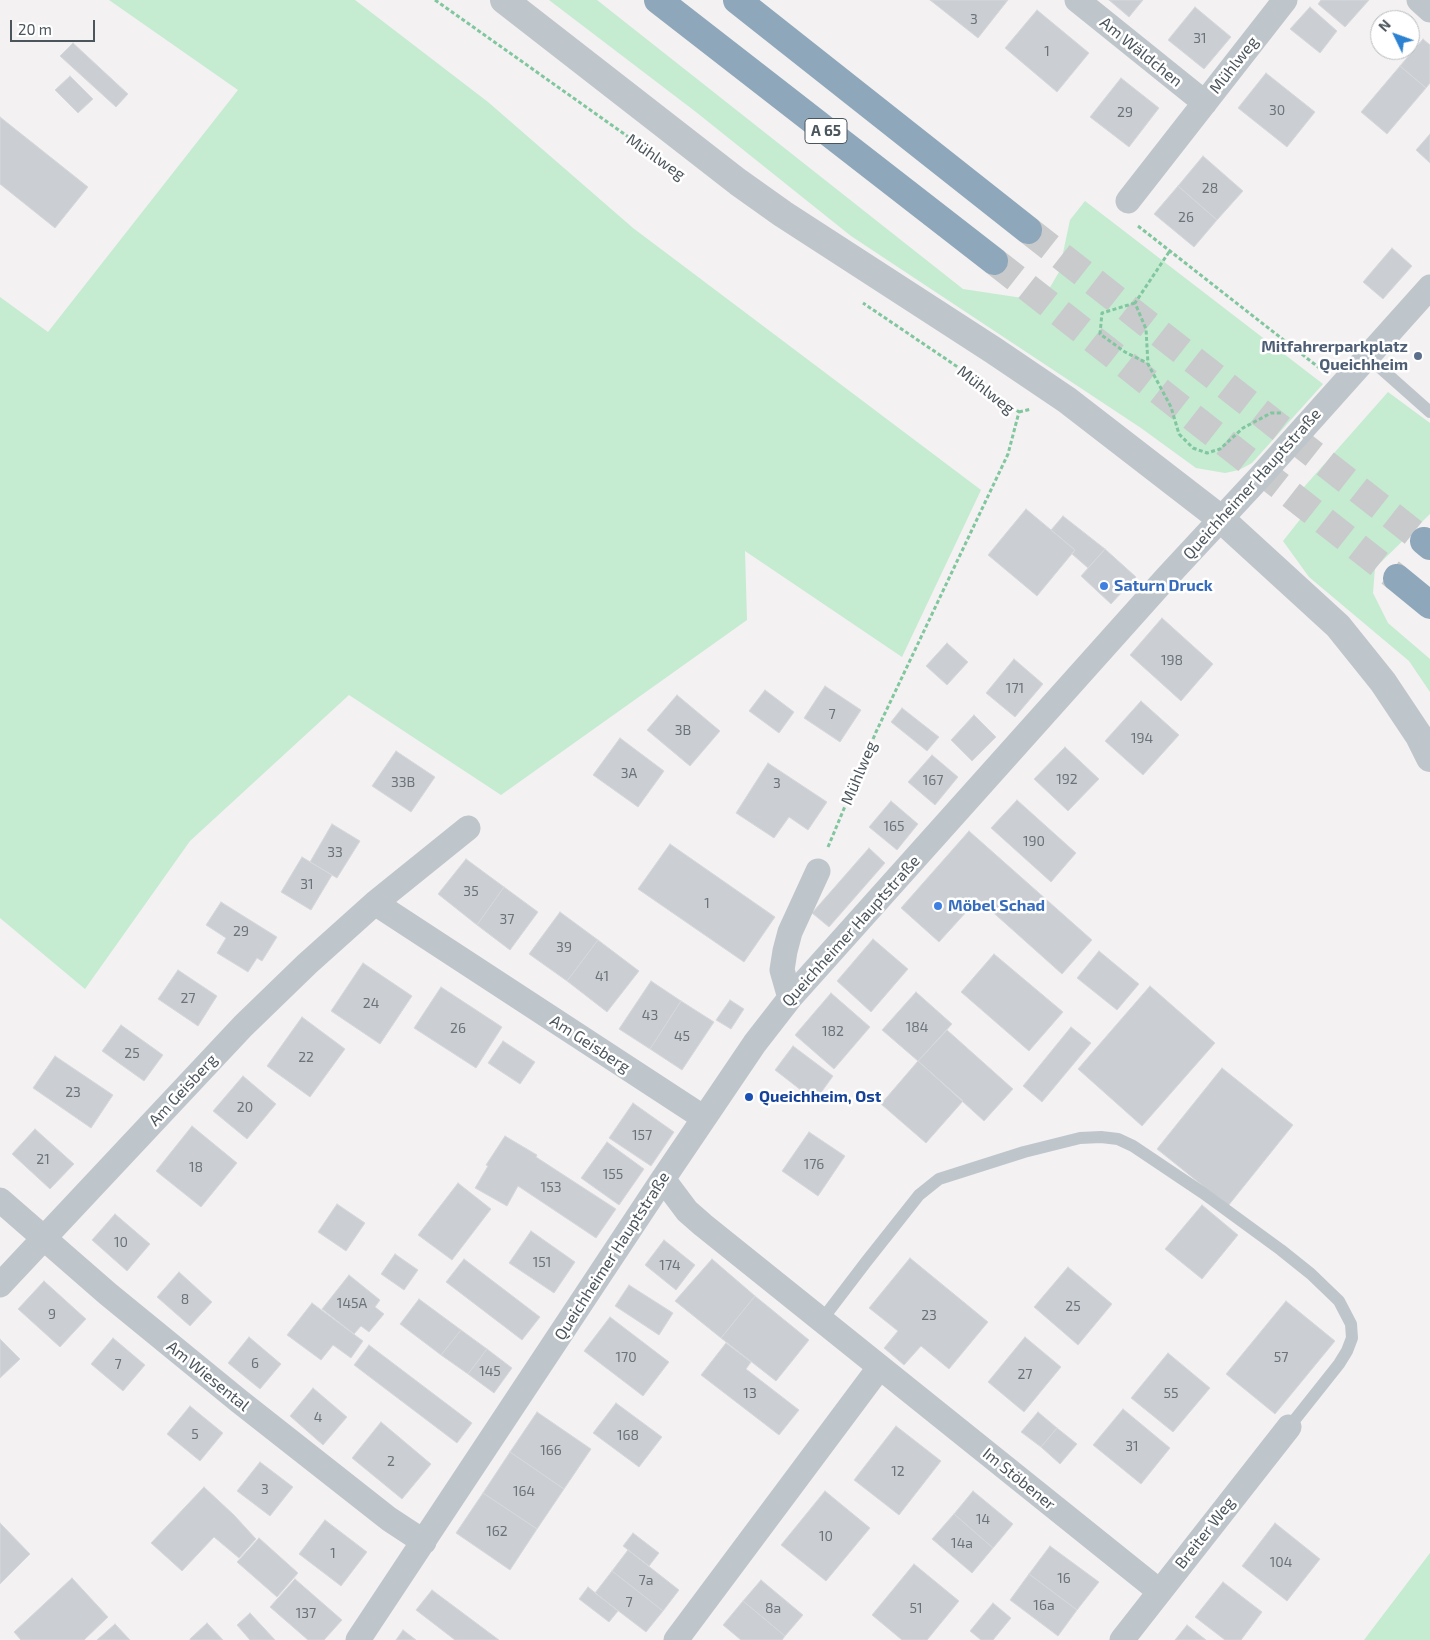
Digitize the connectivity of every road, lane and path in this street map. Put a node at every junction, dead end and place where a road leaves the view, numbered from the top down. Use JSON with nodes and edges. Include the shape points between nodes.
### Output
{"nodes":[{"id":1,"x":434,"y":0,"type":"edge"},
{"id":2,"x":504,"y":0,"type":"edge"},
{"id":3,"x":658,"y":0,"type":"edge"},
{"id":4,"x":737,"y":0,"type":"edge"},
{"id":5,"x":1077,"y":0,"type":"edge"},
{"id":6,"x":1285,"y":0,"type":"edge"},
{"id":7,"x":1419,"y":0,"type":"edge"},
{"id":8,"x":1430,"y":10,"type":"edge"},
{"id":9,"x":1205,"y":103,"type":"junction"},
{"id":10,"x":658,"y":158,"type":"dead end"},
{"id":11,"x":1128,"y":201,"type":"joint"},
{"id":12,"x":1028,"y":230,"type":"tunnel mouth"},
{"id":13,"x":1169,"y":252,"type":"junction"},
{"id":14,"x":994,"y":262,"type":"tunnel mouth"},
{"id":15,"x":1430,"y":287,"type":"edge"},
{"id":16,"x":861,"y":301,"type":"dead end"},
{"id":17,"x":1135,"y":303,"type":"junction"},
{"id":18,"x":1368,"y":357,"type":"junction"},
{"id":19,"x":1148,"y":364,"type":"junction"},
{"id":20,"x":1342,"y":386,"type":"junction"},
{"id":21,"x":1286,"y":412,"type":"dead end"},
{"id":22,"x":1430,"y":412,"type":"edge"},
{"id":23,"x":1221,"y":519,"type":"junction"},
{"id":24,"x":1397,"y":578,"type":"tunnel mouth"},
{"id":25,"x":1430,"y":605,"type":"edge"},
{"id":26,"x":1430,"y":758,"type":"edge"},
{"id":27,"x":468,"y":828,"type":"dead end"},
{"id":28,"x":818,"y":871,"type":"joint"},
{"id":29,"x":375,"y":904,"type":"junction"},
{"id":30,"x":790,"y":998,"type":"junction"},
{"id":31,"x":704,"y":1118,"type":"junction"},
{"id":32,"x":663,"y":1179,"type":"junction"},
{"id":33,"x":0,"y":1200,"type":"edge"},
{"id":34,"x":44,"y":1239,"type":"junction"},
{"id":35,"x":0,"y":1285,"type":"edge"},
{"id":36,"x":821,"y":1321,"type":"junction"},
{"id":37,"x":878,"y":1368,"type":"junction"},
{"id":38,"x":1289,"y":1427,"type":"joint"},
{"id":39,"x":424,"y":1542,"type":"junction"},
{"id":40,"x":1159,"y":1591,"type":"junction"},
{"id":41,"x":358,"y":1640,"type":"edge"},
{"id":42,"x":676,"y":1640,"type":"edge"},
{"id":43,"x":1122,"y":1640,"type":"edge"}],
"edges":[{"from":1,"to":10,"type":"path","name":"Mühlweg"},
{"from":2,"to":23,"type":"street","via":[[745,187],[1067,400]]},
{"from":3,"to":14,"type":"highway","number":"A 65"},
{"from":4,"to":12,"type":"highway"},
{"from":5,"to":9,"type":"street","name":"Am Wäldchen"},
{"from":6,"to":9,"type":"street","name":"Mühlweg"},
{"from":7,"to":8,"type":"street"},
{"from":9,"to":11,"type":"street","name":"Mühlweg"},
{"from":11,"to":13,"type":"path","via":[[1121,212]]},
{"from":13,"to":17,"type":"path"},
{"from":13,"to":20,"type":"path"},
{"from":15,"to":18,"type":"street","name":"Queichheimer Hauptstraße"},
{"from":16,"to":28,"type":"path","name":"Mühlweg","via":[[1019,412],[1008,454],[876,732]]},
{"from":17,"to":19,"type":"path","via":[[1146,329]]},
{"from":17,"to":19,"type":"path","via":[[1102,313],[1100,334]]},
{"from":18,"to":20,"type":"street","name":"Queichheimer Hauptstraße"},
{"from":18,"to":22,"type":"lane"},
{"from":19,"to":21,"type":"path","via":[[1171,407],[1179,434],[1193,448],[1207,454],[1220,449],[1250,424],[1271,414]]},
{"from":20,"to":23,"type":"street","name":"Queichheimer Hauptstraße"},
{"from":23,"to":26,"type":"street","via":[[1338,626],[1383,682]]},
{"from":23,"to":30,"type":"street","name":"Queichheimer Hauptstraße"},
{"from":24,"to":25,"type":"highway"},
{"from":27,"to":29,"type":"street","name":"Am Geisberg"},
{"from":28,"to":30,"type":"street","via":[[790,932],[785,951],[782,970]]},
{"from":29,"to":31,"type":"street","name":"Am Geisberg"},
{"from":29,"to":34,"type":"street","name":"Am Geisberg","via":[[243,1026]]},
{"from":30,"to":31,"type":"street","name":"Queichheimer Hauptstraße"},
{"from":31,"to":32,"type":"street","name":"Queichheimer Hauptstraße"},
{"from":32,"to":36,"type":"street","name":"Im Stöbener","via":[[702,1225]]},
{"from":32,"to":39,"type":"street","name":"Queichheimer Hauptstraße"},
{"from":33,"to":34,"type":"street","name":"Am Wiesental"},
{"from":34,"to":35,"type":"street","name":"Am Geisberg"},
{"from":34,"to":39,"type":"street","name":"Am Wiesental","via":[[239,1401],[381,1513]]},
{"from":36,"to":37,"type":"street","name":"Im Stöbener"},
{"from":36,"to":38,"type":"lane","via":[[920,1195],[940,1179],[1080,1138],[1101,1136],[1118,1139],[1195,1188],[1280,1250],[1339,1301],[1351,1324],[1352,1338],[1347,1351]]},
{"from":37,"to":40,"type":"street","name":"Im Stöbener"},
{"from":37,"to":42,"type":"street"},
{"from":38,"to":40,"type":"street","name":"Breiter Weg"},
{"from":39,"to":41,"type":"street","name":"Queichheimer Hauptstraße"},
{"from":40,"to":43,"type":"street","name":"Breiter Weg"}]}
